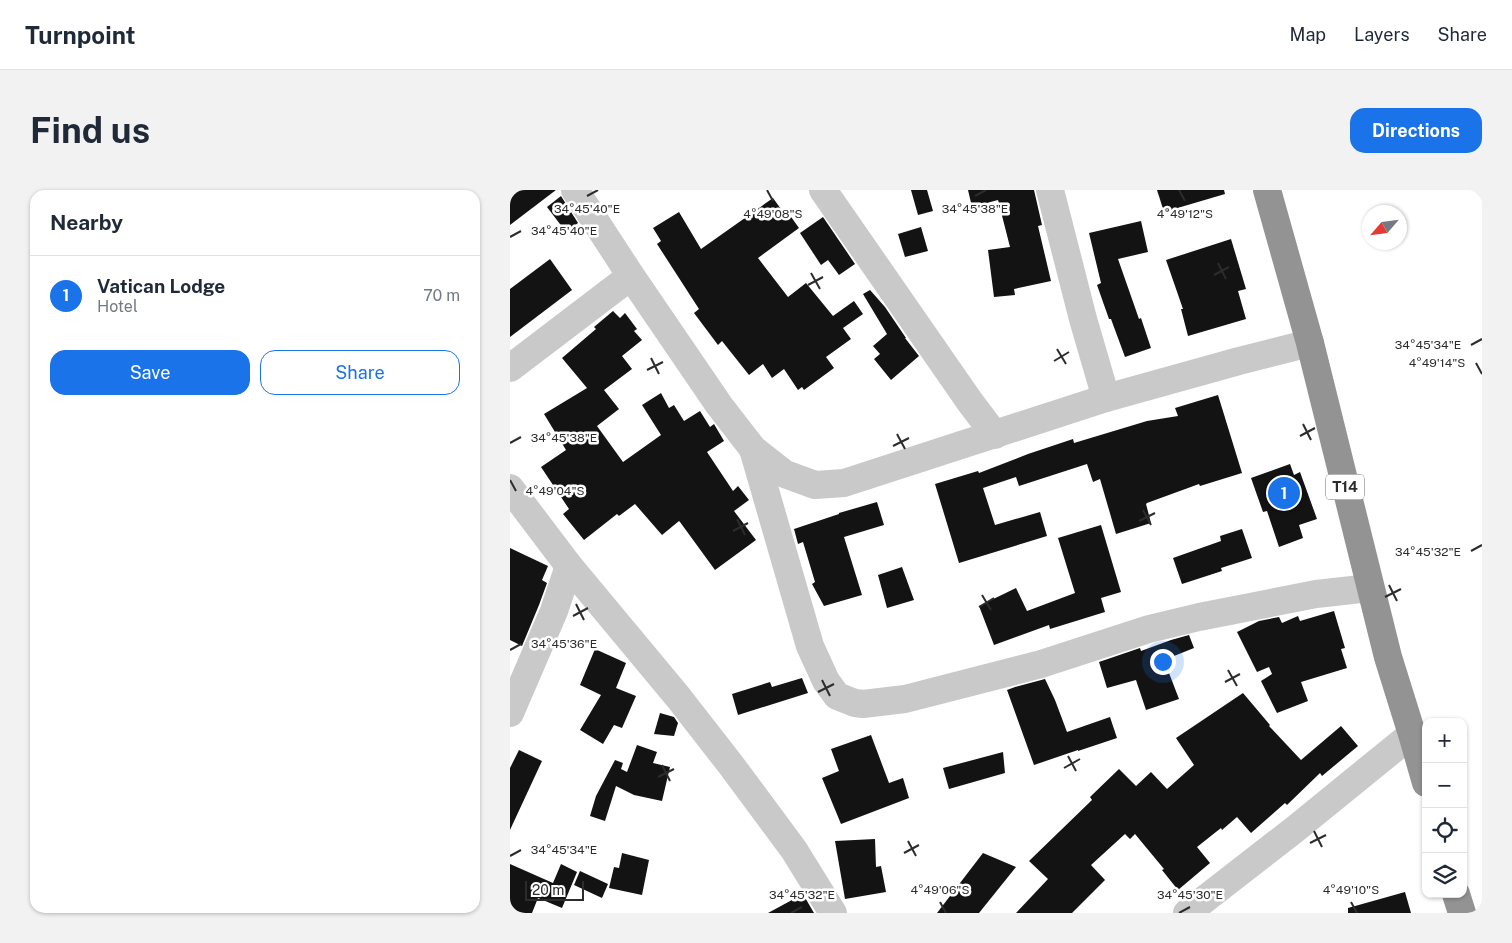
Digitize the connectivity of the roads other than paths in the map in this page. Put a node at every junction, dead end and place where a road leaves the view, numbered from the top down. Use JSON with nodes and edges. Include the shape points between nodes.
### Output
{"nodes":[{"id":1,"x":575,"y":190,"type":"edge"},
{"id":2,"x":824,"y":190,"type":"edge"},
{"id":3,"x":1050,"y":190,"type":"edge"},
{"id":4,"x":1268,"y":190,"type":"edge"},
{"id":5,"x":631,"y":276,"type":"junction"},
{"id":6,"x":1310,"y":343,"type":"junction"},
{"id":7,"x":510,"y":368,"type":"edge"},
{"id":8,"x":1106,"y":398,"type":"junction"},
{"id":9,"x":995,"y":435,"type":"junction"},
{"id":10,"x":753,"y":449,"type":"junction"},
{"id":11,"x":510,"y":488,"type":"edge"},
{"id":12,"x":569,"y":566,"type":"junction"},
{"id":13,"x":1370,"y":588,"type":"junction"},
{"id":14,"x":510,"y":713,"type":"edge"},
{"id":15,"x":1412,"y":734,"type":"junction"},
{"id":16,"x":1422,"y":769,"type":"edge"},
{"id":17,"x":1457,"y":898,"type":"edge"},
{"id":18,"x":833,"y":913,"type":"edge"},
{"id":19,"x":1187,"y":913,"type":"edge"},
{"id":20,"x":1462,"y":913,"type":"edge"}],
"edges":[{"from":1,"to":5,"type":"street"},
{"from":2,"to":9,"type":"street"},
{"from":3,"to":8,"type":"street"},
{"from":4,"to":6,"type":"highway","number":"T14"},
{"from":5,"to":7,"type":"street"},
{"from":5,"to":10,"type":"street"},
{"from":6,"to":8,"type":"street"},
{"from":6,"to":13,"type":"highway","number":"T14"},
{"from":8,"to":9,"type":"street"},
{"from":9,"to":10,"type":"street","via":[[844,483],[815,485],[785,474]]},
{"from":10,"to":13,"type":"street","via":[[810,646],[837,696],[855,703],[905,699],[1040,664],[1149,629],[1199,617],[1316,594]]},
{"from":11,"to":12,"type":"street"},
{"from":12,"to":14,"type":"street","via":[[554,611]]},
{"from":12,"to":18,"type":"street","via":[[732,766],[794,850]]},
{"from":13,"to":15,"type":"highway","number":"T14"},
{"from":15,"to":16,"type":"highway","number":"T14"},
{"from":15,"to":19,"type":"street"},
{"from":17,"to":20,"type":"highway"}]}
